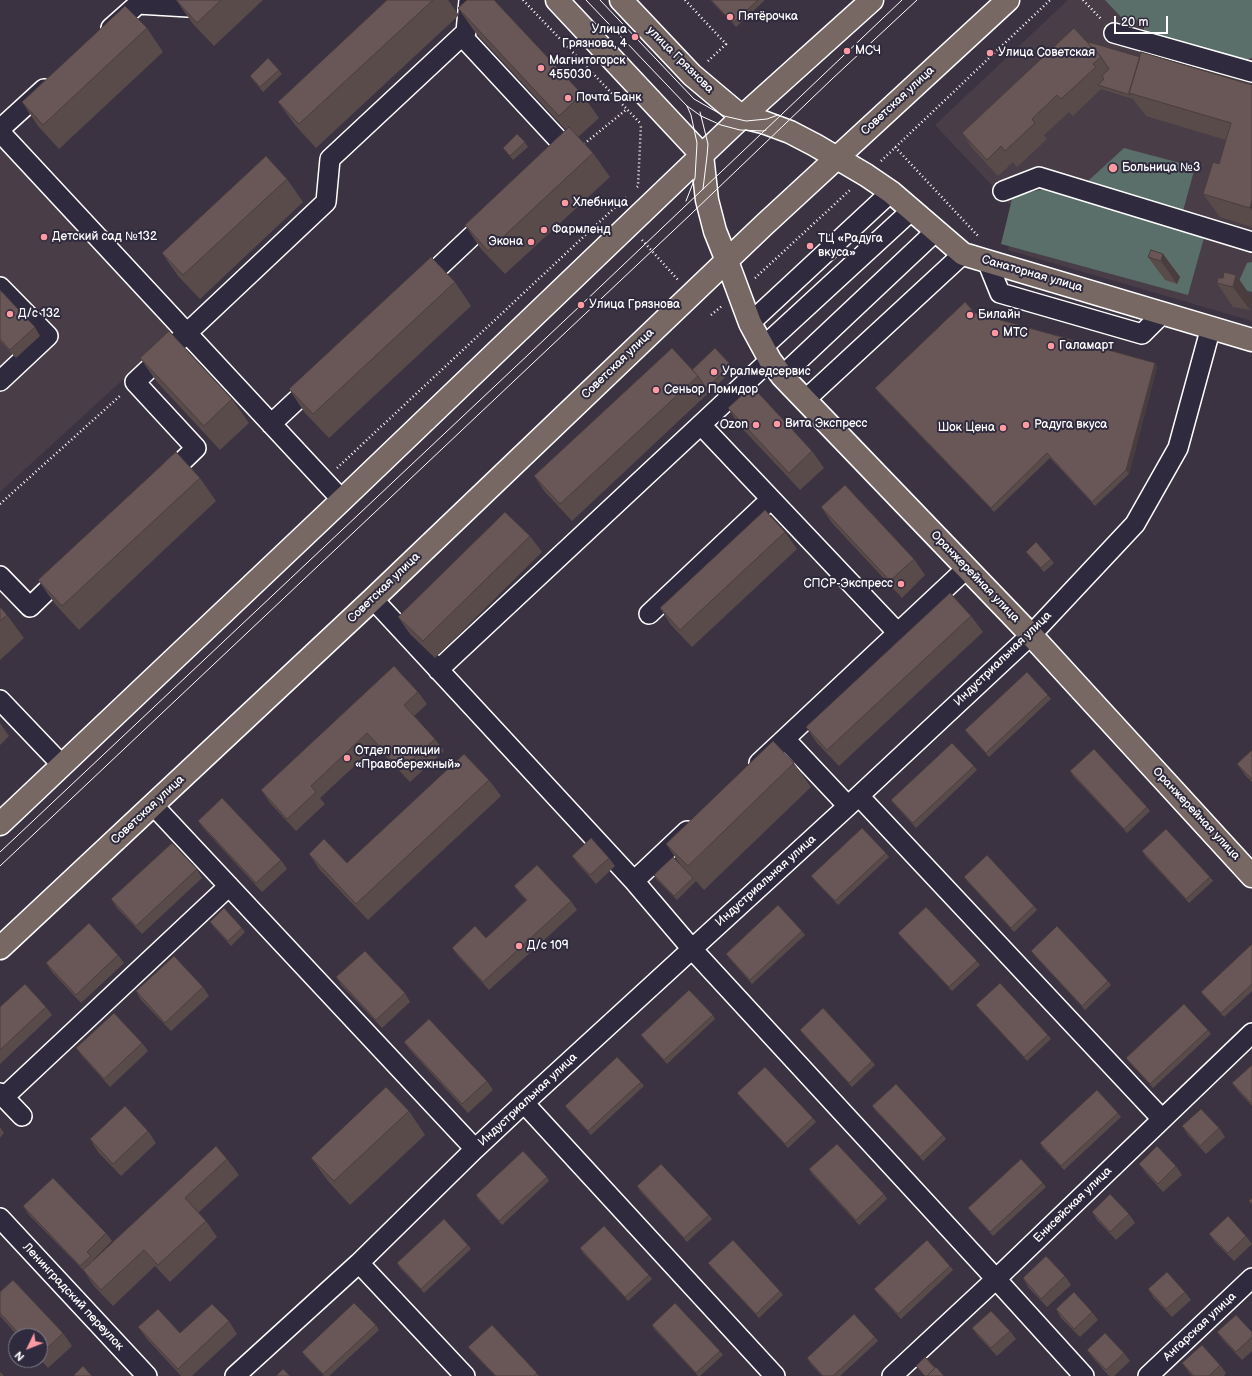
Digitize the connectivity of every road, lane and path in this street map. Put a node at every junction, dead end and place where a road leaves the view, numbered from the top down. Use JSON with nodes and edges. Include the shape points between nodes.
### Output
{"nodes":[{"id":1,"x":196,"y":0,"type":"edge"},
{"id":2,"x":469,"y":0,"type":"edge"},
{"id":3,"x":557,"y":0,"type":"edge"},
{"id":4,"x":622,"y":0,"type":"edge"},
{"id":5,"x":871,"y":0,"type":"edge"},
{"id":6,"x":1008,"y":0,"type":"edge"},
{"id":7,"x":1050,"y":0,"type":"edge"},
{"id":8,"x":1083,"y":0,"type":"edge"},
{"id":9,"x":1114,"y":33,"type":"joint"},
{"id":10,"x":462,"y":36,"type":"junction"},
{"id":11,"x":98,"y":40,"type":"edge"},
{"id":12,"x":1252,"y":72,"type":"edge"},
{"id":13,"x":57,"y":77,"type":"edge"},
{"id":14,"x":627,"y":109,"type":"dead end"},
{"id":15,"x":742,"y":117,"type":"junction"},
{"id":16,"x":641,"y":124,"type":"dead end"},
{"id":17,"x":0,"y":129,"type":"edge"},
{"id":18,"x":0,"y":132,"type":"edge"},
{"id":19,"x":895,"y":147,"type":"junction"},
{"id":20,"x":566,"y":148,"type":"junction"},
{"id":21,"x":702,"y":155,"type":"junction"},
{"id":22,"x":838,"y":158,"type":"junction"},
{"id":23,"x":543,"y":170,"type":"edge"},
{"id":24,"x":866,"y":175,"type":"junction"},
{"id":25,"x":634,"y":190,"type":"dead end"},
{"id":26,"x":1003,"y":191,"type":"dead end"},
{"id":27,"x":891,"y":192,"type":"junction"},
{"id":28,"x":629,"y":195,"type":"dead end"},
{"id":29,"x":503,"y":208,"type":"edge"},
{"id":30,"x":912,"y":210,"type":"junction"},
{"id":31,"x":936,"y":231,"type":"junction"},
{"id":32,"x":640,"y":238,"type":"dead end"},
{"id":33,"x":1252,"y":242,"type":"edge"},
{"id":34,"x":976,"y":258,"type":"junction"},
{"id":35,"x":727,"y":261,"type":"junction"},
{"id":36,"x":682,"y":284,"type":"dead end"},
{"id":37,"x":0,"y":287,"type":"edge"},
{"id":38,"x":738,"y":293,"type":"junction"},
{"id":39,"x":410,"y":294,"type":"edge"},
{"id":40,"x":711,"y":315,"type":"dead end"},
{"id":41,"x":750,"y":323,"type":"junction"},
{"id":42,"x":1212,"y":327,"type":"junction"},
{"id":43,"x":187,"y":334,"type":"junction"},
{"id":44,"x":1252,"y":340,"type":"edge"},
{"id":45,"x":772,"y":361,"type":"junction"},
{"id":46,"x":329,"y":370,"type":"edge"},
{"id":47,"x":0,"y":381,"type":"edge"},
{"id":48,"x":135,"y":382,"type":"junction"},
{"id":49,"x":805,"y":400,"type":"junction"},
{"id":50,"x":271,"y":424,"type":"junction"},
{"id":51,"x":700,"y":425,"type":"junction"},
{"id":52,"x":324,"y":481,"type":"junction"},
{"id":53,"x":150,"y":492,"type":"edge"},
{"id":54,"x":771,"y":499,"type":"junction"},
{"id":55,"x":342,"y":500,"type":"junction"},
{"id":56,"x":0,"y":504,"type":"edge"},
{"id":57,"x":76,"y":563,"type":"edge"},
{"id":58,"x":967,"y":568,"type":"junction"},
{"id":59,"x":0,"y":576,"type":"edge"},
{"id":60,"x":373,"y":599,"type":"junction"},
{"id":61,"x":649,"y":614,"type":"dead end"},
{"id":62,"x":898,"y":633,"type":"junction"},
{"id":63,"x":1031,"y":635,"type":"junction"},
{"id":64,"x":438,"y":670,"type":"junction"},
{"id":65,"x":0,"y":700,"type":"edge"},
{"id":66,"x":785,"y":739,"type":"junction"},
{"id":67,"x":62,"y":765,"type":"junction"},
{"id":68,"x":746,"y":776,"type":"edge"},
{"id":69,"x":854,"y":801,"type":"junction"},
{"id":70,"x":153,"y":805,"type":"junction"},
{"id":71,"x":701,"y":818,"type":"edge"},
{"id":72,"x":0,"y":824,"type":"edge"},
{"id":73,"x":1250,"y":869,"type":"edge"},
{"id":74,"x":634,"y":882,"type":"junction"},
{"id":75,"x":229,"y":886,"type":"junction"},
{"id":76,"x":0,"y":948,"type":"edge"},
{"id":77,"x":692,"y":949,"type":"junction"},
{"id":78,"x":1252,"y":1033,"type":"edge"},
{"id":79,"x":2,"y":1095,"type":"edge"},
{"id":80,"x":524,"y":1103,"type":"junction"},
{"id":81,"x":22,"y":1116,"type":"dead end"},
{"id":82,"x":1162,"y":1119,"type":"junction"},
{"id":83,"x":475,"y":1149,"type":"junction"},
{"id":84,"x":0,"y":1218,"type":"edge"},
{"id":85,"x":359,"y":1262,"type":"junction"},
{"id":86,"x":1252,"y":1278,"type":"edge"},
{"id":87,"x":996,"y":1279,"type":"junction"},
{"id":88,"x":146,"y":1376,"type":"edge"},
{"id":89,"x":235,"y":1376,"type":"edge"},
{"id":90,"x":465,"y":1376,"type":"edge"},
{"id":91,"x":775,"y":1376,"type":"edge"},
{"id":92,"x":892,"y":1376,"type":"edge"},
{"id":93,"x":1084,"y":1376,"type":"edge"},
{"id":94,"x":1148,"y":1376,"type":"edge"}],
"edges":[{"from":1,"to":11,"type":"street","via":[[188,7],[138,4]]},
{"from":2,"to":10,"type":"street","via":[[466,32]]},
{"from":3,"to":21,"type":"main road"},
{"from":4,"to":15,"type":"main road","name":"улица Грязнова","via":[[692,75]]},
{"from":5,"to":15,"type":"main road"},
{"from":6,"to":22,"type":"main road","name":"Советская улица"},
{"from":7,"to":19,"type":"path"},
{"from":8,"to":9,"type":"path"},
{"from":9,"to":12,"type":"street"},
{"from":10,"to":20,"type":"street"},
{"from":10,"to":43,"type":"street","via":[[330,159],[326,202]]},
{"from":13,"to":17,"type":"street"},
{"from":14,"to":20,"type":"path","via":[[581,147]]},
{"from":15,"to":21,"type":"main road"},
{"from":15,"to":22,"type":"main road","via":[[790,132]]},
{"from":16,"to":25,"type":"path","via":[[638,186]]},
{"from":18,"to":43,"type":"street"},
{"from":19,"to":24,"type":"path"},
{"from":19,"to":34,"type":"path","via":[[984,243]]},
{"from":20,"to":23,"type":"street"},
{"from":21,"to":35,"type":"main road","via":[[707,200],[715,231]]},
{"from":21,"to":55,"type":"main road"},
{"from":22,"to":24,"type":"main road","name":"Санаторная улица"},
{"from":22,"to":35,"type":"main road","name":"Советская улица"},
{"from":24,"to":27,"type":"main road","name":"Санаторная улица"},
{"from":24,"to":38,"type":"path"},
{"from":26,"to":33,"type":"street","via":[[1039,177]]},
{"from":27,"to":30,"type":"main road","name":"Санаторная улица"},
{"from":27,"to":41,"type":"street"},
{"from":28,"to":52,"type":"path"},
{"from":29,"to":39,"type":"street"},
{"from":30,"to":31,"type":"main road","name":"Санаторная улица"},
{"from":30,"to":45,"type":"street"},
{"from":31,"to":34,"type":"main road","name":"Санаторная улица"},
{"from":31,"to":45,"type":"street"},
{"from":32,"to":36,"type":"path"},
{"from":34,"to":42,"type":"main road","name":"Санаторная улица"},
{"from":34,"to":49,"type":"street"},
{"from":35,"to":38,"type":"main road","name":"Оранжерейная улица"},
{"from":35,"to":60,"type":"main road","name":"Советская улица"},
{"from":37,"to":47,"type":"street","via":[[48,336]]},
{"from":38,"to":40,"type":"path"},
{"from":38,"to":41,"type":"main road","name":"Оранжерейная улица"},
{"from":41,"to":45,"type":"main road","name":"Оранжерейная улица"},
{"from":42,"to":44,"type":"main road","name":"Санаторная улица"},
{"from":42,"to":63,"type":"street","name":"Индустриальная улица","via":[[1178,448],[1135,524]]},
{"from":43,"to":48,"type":"street"},
{"from":43,"to":50,"type":"street"},
{"from":45,"to":49,"type":"main road","name":"Оранжерейная улица"},
{"from":45,"to":51,"type":"street"},
{"from":46,"to":50,"type":"street"},
{"from":48,"to":53,"type":"street","via":[[196,448]]},
{"from":48,"to":56,"type":"path"},
{"from":49,"to":58,"type":"main road","name":"Оранжерейная улица"},
{"from":50,"to":52,"type":"street"},
{"from":51,"to":54,"type":"street"},
{"from":51,"to":64,"type":"street"},
{"from":52,"to":55,"type":"street"},
{"from":54,"to":61,"type":"street"},
{"from":54,"to":62,"type":"street"},
{"from":55,"to":67,"type":"main road"},
{"from":57,"to":59,"type":"street","via":[[30,607]]},
{"from":58,"to":62,"type":"street"},
{"from":58,"to":63,"type":"main road","name":"Оранжерейная улица"},
{"from":60,"to":64,"type":"street"},
{"from":60,"to":70,"type":"main road","name":"Советская улица"},
{"from":62,"to":66,"type":"street"},
{"from":63,"to":69,"type":"street","name":"Индустриальная улица"},
{"from":63,"to":73,"type":"main road","name":"Оранжерейная улица"},
{"from":64,"to":74,"type":"street"},
{"from":65,"to":67,"type":"street"},
{"from":66,"to":68,"type":"street"},
{"from":66,"to":69,"type":"street"},
{"from":67,"to":72,"type":"main road"},
{"from":69,"to":77,"type":"street","name":"Индустриальная улица"},
{"from":69,"to":82,"type":"street"},
{"from":70,"to":75,"type":"street"},
{"from":70,"to":76,"type":"main road","name":"Советская улица"},
{"from":71,"to":74,"type":"street"},
{"from":74,"to":77,"type":"street"},
{"from":75,"to":79,"type":"street"},
{"from":75,"to":83,"type":"street"},
{"from":77,"to":80,"type":"street","name":"Индустриальная улица"},
{"from":77,"to":87,"type":"street"},
{"from":78,"to":82,"type":"street","name":"Енисейская улица"},
{"from":79,"to":81,"type":"street"},
{"from":80,"to":83,"type":"street","name":"Индустриальная улица"},
{"from":80,"to":91,"type":"street"},
{"from":82,"to":87,"type":"street","name":"Енисейская улица"},
{"from":83,"to":85,"type":"street","name":"Индустриальная улица"},
{"from":84,"to":88,"type":"street","name":"Ленинградский переулок"},
{"from":85,"to":89,"type":"street","name":"Индустриальная улица"},
{"from":85,"to":90,"type":"street"},
{"from":86,"to":94,"type":"street","name":"Ангарская улица"},
{"from":87,"to":92,"type":"street","name":"Енисейская улица"},
{"from":87,"to":93,"type":"street"}]}
